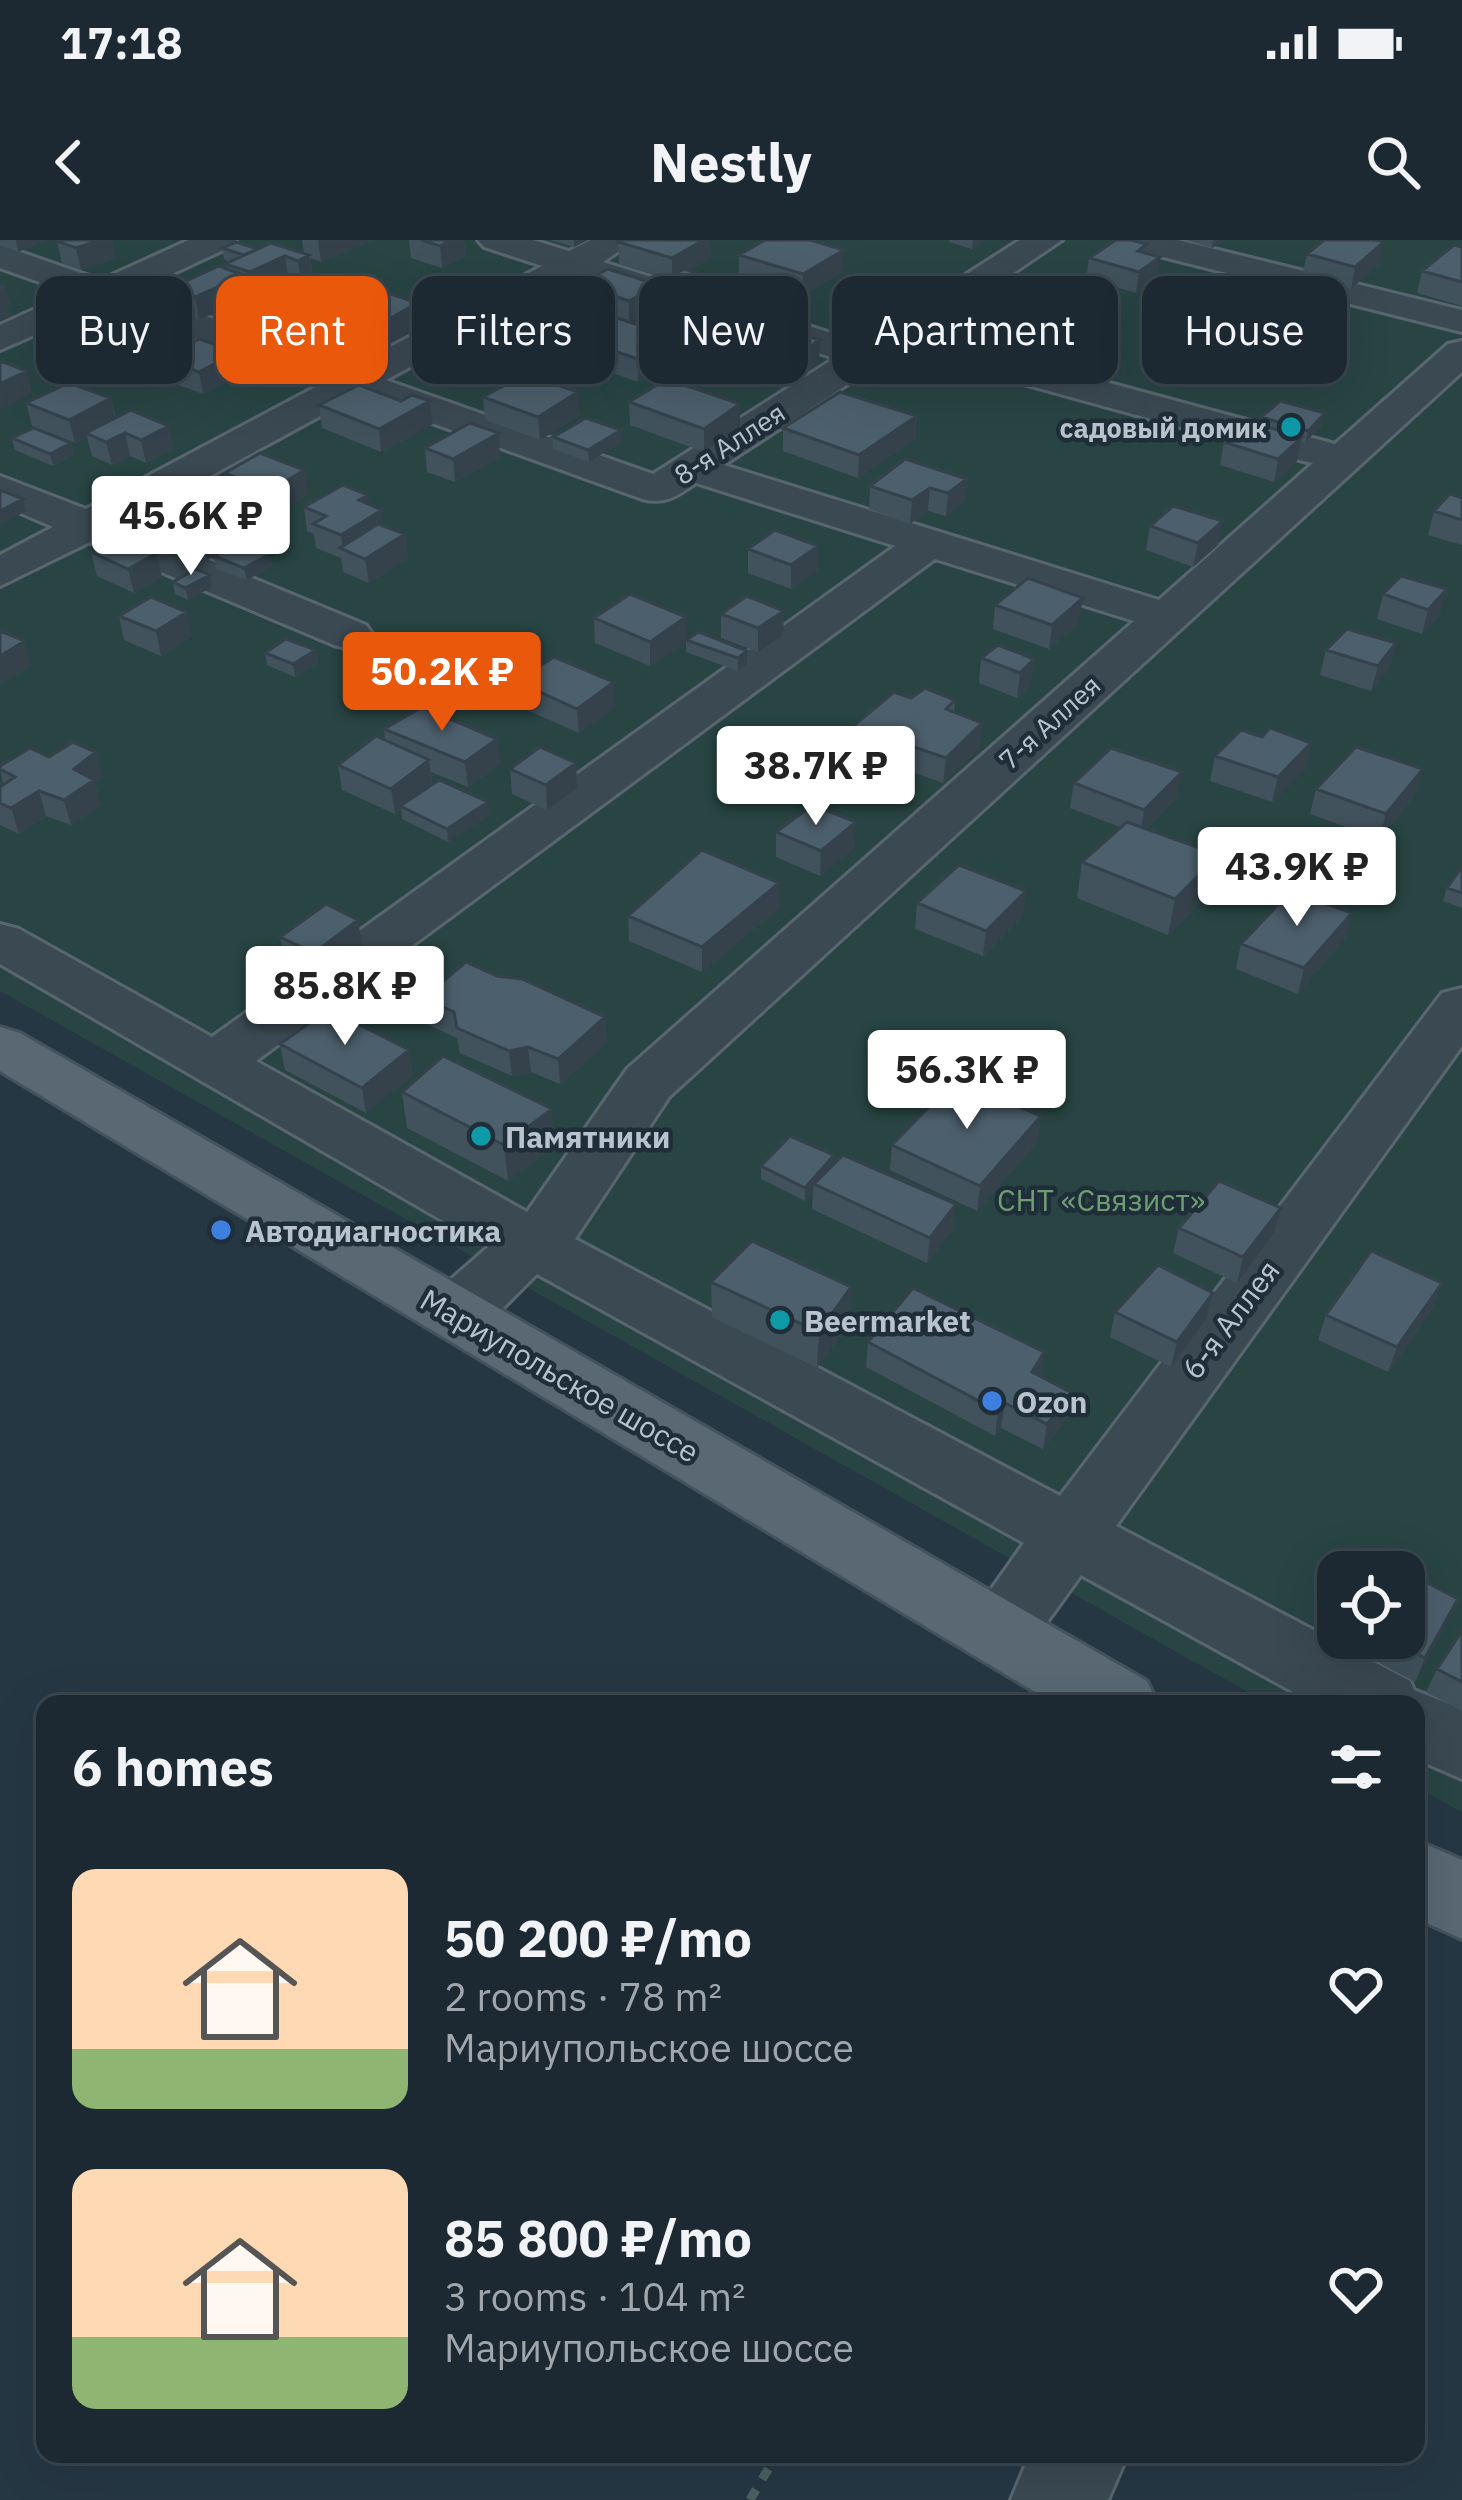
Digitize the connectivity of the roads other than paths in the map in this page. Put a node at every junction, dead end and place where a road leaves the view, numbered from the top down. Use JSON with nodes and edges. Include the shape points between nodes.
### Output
{"nodes":[{"id":1,"x":218,"y":240,"type":"edge"},
{"id":2,"x":496,"y":240,"type":"edge"},
{"id":3,"x":617,"y":240,"type":"edge"},
{"id":4,"x":1042,"y":240,"type":"edge"},
{"id":5,"x":1135,"y":240,"type":"edge"},
{"id":6,"x":0,"y":256,"type":"edge"},
{"id":7,"x":573,"y":264,"type":"junction"},
{"id":8,"x":55,"y":276,"type":"edge"},
{"id":9,"x":139,"y":276,"type":"edge"},
{"id":10,"x":987,"y":276,"type":"edge"},
{"id":11,"x":1462,"y":321,"type":"edge"},
{"id":12,"x":36,"y":323,"type":"edge"},
{"id":13,"x":832,"y":333,"type":"edge"},
{"id":14,"x":0,"y":339,"type":"edge"},
{"id":15,"x":1462,"y":352,"type":"edge"},
{"id":16,"x":388,"y":364,"type":"edge"},
{"id":17,"x":832,"y":377,"type":"edge"},
{"id":18,"x":350,"y":384,"type":"edge"},
{"id":19,"x":355,"y":384,"type":"edge"},
{"id":20,"x":1036,"y":384,"type":"edge"},
{"id":21,"x":1343,"y":459,"type":"junction"},
{"id":22,"x":674,"y":479,"type":"junction"},
{"id":23,"x":0,"y":489,"type":"edge"},
{"id":24,"x":86,"y":526,"type":"junction"},
{"id":25,"x":928,"y":543,"type":"junction"},
{"id":26,"x":0,"y":573,"type":"edge"},
{"id":27,"x":1167,"y":617,"type":"junction"},
{"id":28,"x":350,"y":634,"type":"dead end"},
{"id":29,"x":0,"y":940,"type":"edge"},
{"id":30,"x":1462,"y":1006,"type":"edge"},
{"id":31,"x":0,"y":1046,"type":"edge"},
{"id":32,"x":215,"y":1063,"type":"junction"},
{"id":33,"x":531,"y":1243,"type":"junction"},
{"id":34,"x":455,"y":1313,"type":"junction"},
{"id":35,"x":1070,"y":1537,"type":"junction"},
{"id":36,"x":998,"y":1632,"type":"junction"},
{"id":37,"x":1105,"y":1695,"type":"edge"},
{"id":38,"x":1366,"y":1695,"type":"edge"},
{"id":39,"x":1425,"y":1727,"type":"edge"},
{"id":40,"x":1462,"y":1746,"type":"edge"},
{"id":41,"x":1425,"y":1881,"type":"edge"},
{"id":42,"x":1462,"y":1902,"type":"edge"},
{"id":43,"x":1076,"y":2463,"type":"edge"},
{"id":44,"x":1059,"y":2500,"type":"edge"}],
"edges":[{"from":1,"to":9,"type":"street"},
{"from":2,"to":7,"type":"street"},
{"from":3,"to":7,"type":"street"},
{"from":4,"to":10,"type":"street","name":"8-я Аллея"},
{"from":5,"to":11,"type":"street"},
{"from":6,"to":8,"type":"street"},
{"from":7,"to":13,"type":"street"},
{"from":7,"to":16,"type":"street"},
{"from":12,"to":14,"type":"street"},
{"from":15,"to":21,"type":"street","name":"7-я Аллея"},
{"from":17,"to":22,"type":"street","name":"8-я Аллея"},
{"from":18,"to":24,"type":"street"},
{"from":19,"to":22,"type":"street"},
{"from":20,"to":21,"type":"street"},
{"from":21,"to":27,"type":"street","name":"7-я Аллея"},
{"from":22,"to":25,"type":"street"},
{"from":23,"to":24,"type":"street"},
{"from":24,"to":26,"type":"street"},
{"from":24,"to":28,"type":"street"},
{"from":25,"to":27,"type":"street"},
{"from":25,"to":32,"type":"street"},
{"from":27,"to":33,"type":"street","name":"7-я Аллея","via":[[648,1082],[554,1222]]},
{"from":29,"to":32,"type":"street"},
{"from":30,"to":35,"type":"street","name":"6-я Аллея"},
{"from":31,"to":34,"type":"main road","name":"Мариупольское шоссе"},
{"from":32,"to":33,"type":"street"},
{"from":33,"to":34,"type":"street","name":"7-я Аллея"},
{"from":33,"to":35,"type":"street"},
{"from":34,"to":36,"type":"main road","name":"Мариупольское шоссе"},
{"from":35,"to":36,"type":"street","name":"6-я Аллея"},
{"from":35,"to":38,"type":"street"},
{"from":36,"to":37,"type":"main road","name":"Мариупольское шоссе"},
{"from":39,"to":40,"type":"street"},
{"from":41,"to":42,"type":"main road"},
{"from":43,"to":44,"type":"street"}]}
